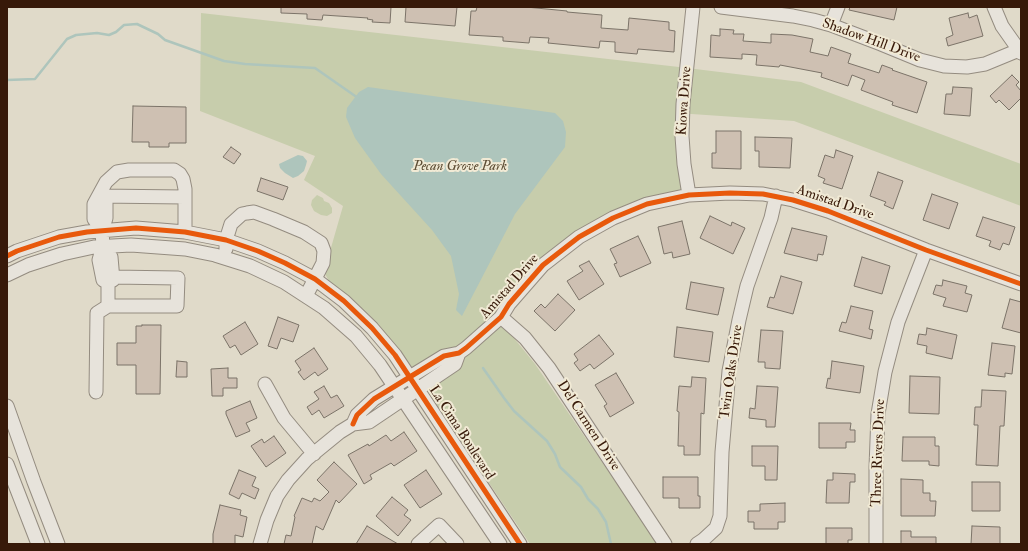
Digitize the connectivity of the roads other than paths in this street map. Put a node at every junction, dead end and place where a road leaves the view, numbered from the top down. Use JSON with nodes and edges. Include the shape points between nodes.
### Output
{"nodes":[{"id":1,"x":693,"y":7,"type":"edge"},
{"id":2,"x":721,"y":7,"type":"edge"},
{"id":3,"x":838,"y":7,"type":"edge"},
{"id":4,"x":994,"y":7,"type":"edge"},
{"id":5,"x":831,"y":25,"type":"junction"},
{"id":6,"x":1020,"y":52,"type":"edge"},
{"id":7,"x":689,"y":195,"type":"junction"},
{"id":8,"x":99,"y":196,"type":"junction"},
{"id":9,"x":776,"y":196,"type":"junction"},
{"id":10,"x":185,"y":197,"type":"junction"},
{"id":11,"x":102,"y":231,"type":"junction"},
{"id":12,"x":185,"y":232,"type":"junction"},
{"id":13,"x":226,"y":240,"type":"junction"},
{"id":14,"x":103,"y":246,"type":"junction"},
{"id":15,"x":926,"y":250,"type":"junction"},
{"id":16,"x":7,"y":256,"type":"edge"},
{"id":17,"x":226,"y":258,"type":"junction"},
{"id":18,"x":7,"y":275,"type":"edge"},
{"id":19,"x":315,"y":279,"type":"junction"},
{"id":20,"x":110,"y":280,"type":"junction"},
{"id":21,"x":1021,"y":284,"type":"edge"},
{"id":22,"x":306,"y":296,"type":"junction"},
{"id":23,"x":108,"y":306,"type":"junction"},
{"id":24,"x":501,"y":317,"type":"junction"},
{"id":25,"x":459,"y":353,"type":"junction"},
{"id":26,"x":410,"y":377,"type":"junction"},
{"id":27,"x":265,"y":384,"type":"dead end"},
{"id":28,"x":395,"y":386,"type":"junction"},
{"id":29,"x":418,"y":389,"type":"junction"},
{"id":30,"x":96,"y":392,"type":"dead end"},
{"id":31,"x":403,"y":399,"type":"junction"},
{"id":32,"x":7,"y":406,"type":"edge"},
{"id":33,"x":353,"y":424,"type":"junction"},
{"id":34,"x":314,"y":454,"type":"junction"},
{"id":35,"x":7,"y":464,"type":"edge"},
{"id":36,"x":38,"y":544,"type":"edge"},
{"id":37,"x":58,"y":544,"type":"edge"},
{"id":38,"x":260,"y":544,"type":"edge"},
{"id":39,"x":418,"y":544,"type":"edge"},
{"id":40,"x":457,"y":544,"type":"edge"},
{"id":41,"x":500,"y":544,"type":"edge"},
{"id":42,"x":520,"y":544,"type":"edge"},
{"id":43,"x":665,"y":544,"type":"edge"},
{"id":44,"x":696,"y":544,"type":"edge"},
{"id":45,"x":876,"y":544,"type":"edge"}],
"edges":[{"from":1,"to":7,"type":"street","name":"Kiowa Drive","via":[[682,136]]},
{"from":2,"to":5,"type":"street","name":"Shadow Hill Drive","via":[[794,16]]},
{"from":3,"to":5,"type":"street"},
{"from":4,"to":6,"type":"street","via":[[1002,26]]},
{"from":5,"to":6,"type":"street","name":"Shadow Hill Drive","via":[[920,60],[944,66],[967,67],[985,64]]},
{"from":7,"to":9,"type":"street","name":"Amistad Drive"},
{"from":7,"to":24,"type":"street","name":"Amistad Drive","via":[[648,204],[613,218],[579,237],[543,265]]},
{"from":8,"to":10,"type":"street"},
{"from":8,"to":10,"type":"street","via":[[106,182],[117,172],[174,170],[183,180]]},
{"from":8,"to":11,"type":"street","via":[[94,204],[94,219]]},
{"from":9,"to":15,"type":"street","name":"Amistad Drive","via":[[828,211]]},
{"from":9,"to":44,"type":"street","name":"Twin Oaks Drive","via":[[747,286],[729,371],[720,516],[716,528]]},
{"from":10,"to":12,"type":"street"},
{"from":11,"to":12,"type":"street","name":"La Cima Boulevard","via":[[136,228]]},
{"from":11,"to":14,"type":"street"},
{"from":11,"to":16,"type":"street","name":"La Cima Boulevard","via":[[59,237]]},
{"from":12,"to":13,"type":"street","name":"La Cima Boulevard"},
{"from":13,"to":17,"type":"street"},
{"from":13,"to":19,"type":"street","name":"La Cima Boulevard","via":[[258,251]]},
{"from":13,"to":19,"type":"street","via":[[231,224],[242,214],[254,212],[304,232],[321,243],[324,251],[323,263]]},
{"from":14,"to":17,"type":"street","name":"La Cima Boulevard","via":[[185,248]]},
{"from":14,"to":18,"type":"street","name":"La Cima Boulevard","via":[[62,254]]},
{"from":14,"to":20,"type":"street","via":[[99,260],[103,280]]},
{"from":15,"to":21,"type":"street","name":"Amistad Drive"},
{"from":15,"to":45,"type":"street","name":"Three Rivers Drive","via":[[898,322],[878,414]]},
{"from":17,"to":22,"type":"street","name":"La Cima Boulevard","via":[[284,282]]},
{"from":19,"to":22,"type":"street"},
{"from":19,"to":26,"type":"street","name":"La Cima Boulevard","via":[[344,301],[372,328]]},
{"from":20,"to":23,"type":"street"},
{"from":20,"to":23,"type":"street","via":[[178,278],[177,306]]},
{"from":22,"to":28,"type":"street","name":"La Cima Boulevard","via":[[356,336]]},
{"from":23,"to":30,"type":"street","via":[[97,313]]},
{"from":24,"to":25,"type":"street","name":"Amistad Drive"},
{"from":24,"to":43,"type":"street","name":"Del Carmen Drive","via":[[525,338],[549,368]]},
{"from":25,"to":26,"type":"street","name":"Amistad Drive","via":[[444,356]]},
{"from":25,"to":29,"type":"street","name":"Amistad Drive","via":[[455,364]]},
{"from":26,"to":28,"type":"street","name":"Amistad Drive"},
{"from":26,"to":29,"type":"street","name":"La Cima Boulevard"},
{"from":27,"to":34,"type":"street","via":[[284,418]]},
{"from":28,"to":31,"type":"street","name":"La Cima Boulevard"},
{"from":28,"to":33,"type":"street","name":"Amistad Drive","via":[[374,399],[357,415]]},
{"from":29,"to":31,"type":"street","name":"Amistad Drive"},
{"from":29,"to":42,"type":"street","name":"La Cima Boulevard"},
{"from":31,"to":33,"type":"street","name":"Amistad Drive","via":[[369,422]]},
{"from":31,"to":41,"type":"street","name":"La Cima Boulevard"},
{"from":32,"to":37,"type":"street"},
{"from":33,"to":34,"type":"street","name":"Amistad Drive"},
{"from":34,"to":38,"type":"street","name":"Amistad Drive","via":[[288,480],[277,496]]},
{"from":35,"to":36,"type":"street"},
{"from":39,"to":40,"type":"street","via":[[439,525]]}]}
